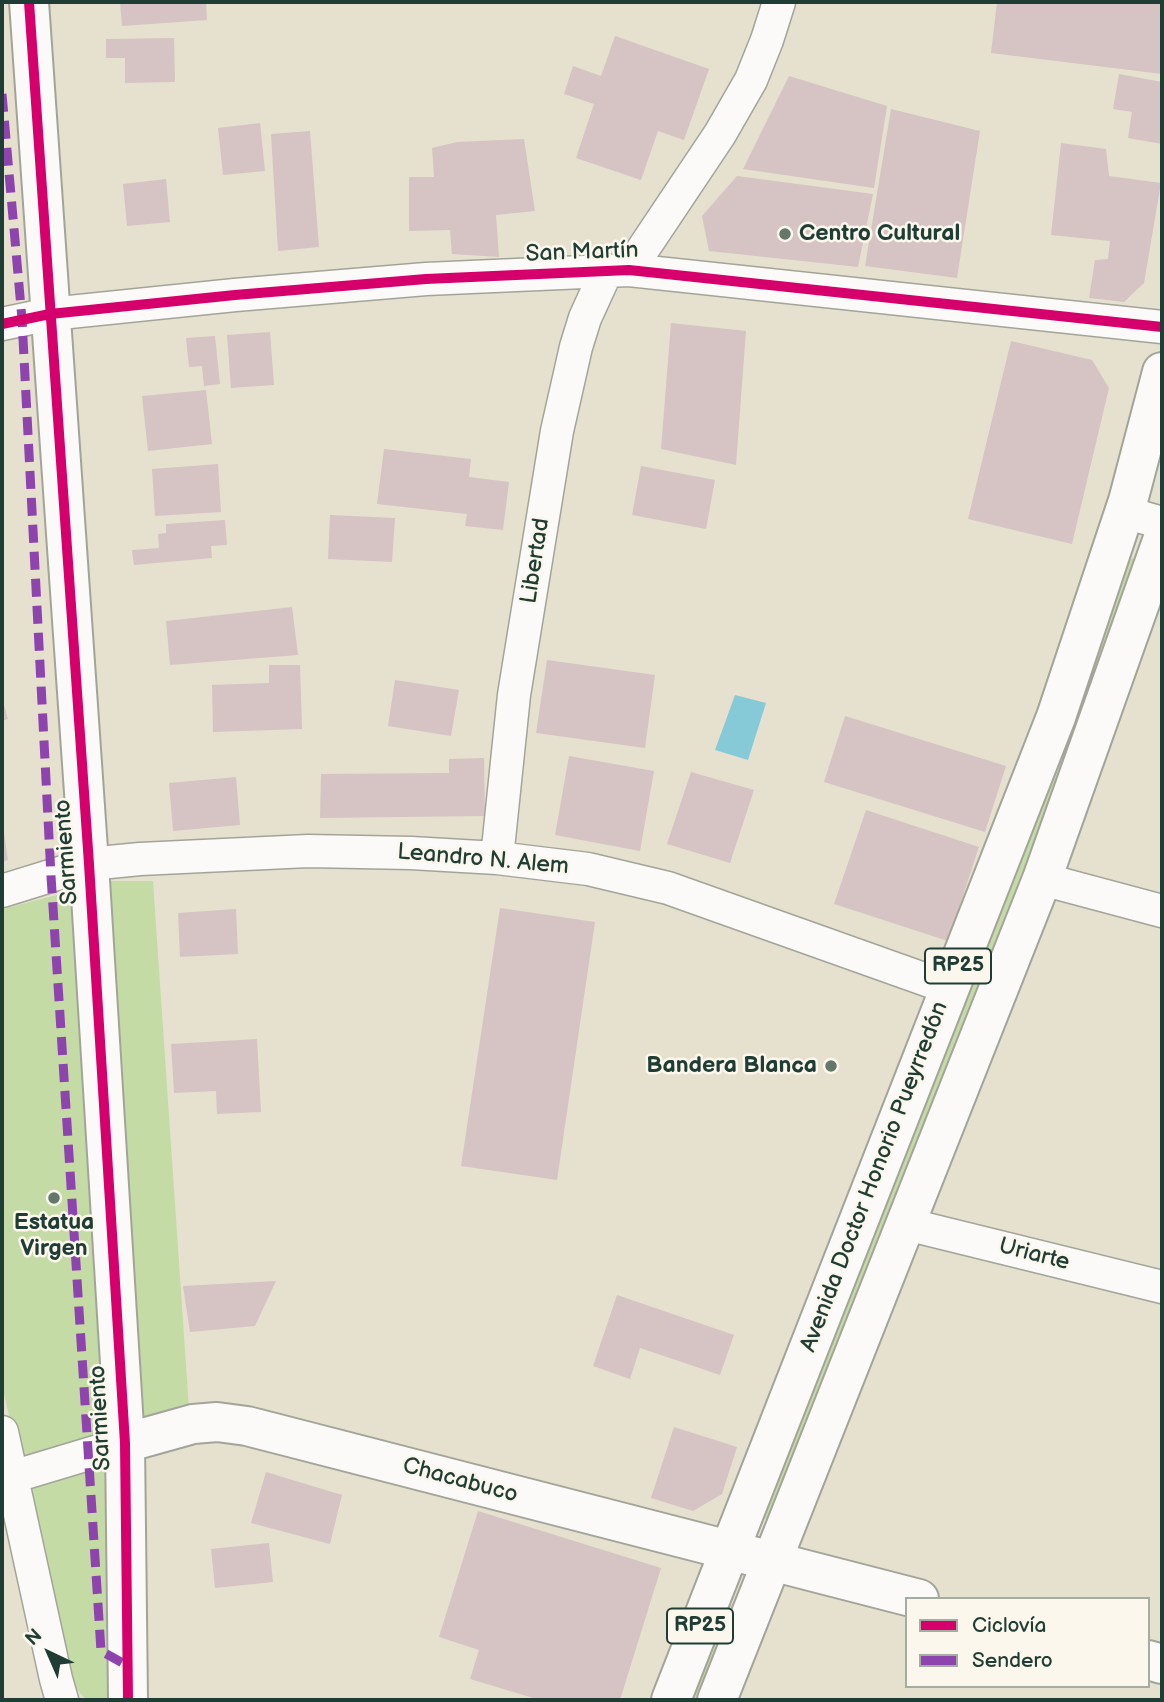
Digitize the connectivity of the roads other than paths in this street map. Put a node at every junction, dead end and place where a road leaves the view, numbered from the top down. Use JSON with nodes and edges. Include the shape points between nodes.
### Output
{"nodes":[{"id":1,"x":29,"y":2,"type":"edge"},
{"id":2,"x":779,"y":2,"type":"edge"},
{"id":3,"x":618,"y":271,"type":"junction"},
{"id":4,"x":50,"y":314,"type":"junction"},
{"id":5,"x":2,"y":324,"type":"edge"},
{"id":6,"x":1162,"y":327,"type":"edge"},
{"id":7,"x":1162,"y":372,"type":"edge"},
{"id":8,"x":1124,"y":512,"type":"junction"},
{"id":9,"x":1162,"y":523,"type":"edge"},
{"id":10,"x":1162,"y":541,"type":"edge"},
{"id":11,"x":497,"y":858,"type":"junction"},
{"id":12,"x":89,"y":864,"type":"junction"},
{"id":13,"x":1042,"y":879,"type":"junction"},
{"id":14,"x":2,"y":891,"type":"edge"},
{"id":15,"x":1162,"y":911,"type":"edge"},
{"id":16,"x":949,"y":988,"type":"junction"},
{"id":17,"x":906,"y":1224,"type":"junction"},
{"id":18,"x":1162,"y":1287,"type":"edge"},
{"id":19,"x":2,"y":1432,"type":"edge"},
{"id":20,"x":125,"y":1443,"type":"junction"},
{"id":21,"x":7,"y":1479,"type":"edge"},
{"id":22,"x":729,"y":1551,"type":"junction"},
{"id":23,"x":773,"y":1560,"type":"junction"},
{"id":24,"x":912,"y":1597,"type":"edge"},
{"id":25,"x":62,"y":1700,"type":"edge"},
{"id":26,"x":128,"y":1700,"type":"edge"},
{"id":27,"x":671,"y":1700,"type":"edge"},
{"id":28,"x":717,"y":1700,"type":"edge"}],
"edges":[{"from":1,"to":4,"type":"main road","name":"Sarmiento"},
{"from":2,"to":3,"type":"street","name":"Libertad","via":[[751,80],[720,134]]},
{"from":3,"to":4,"type":"street","name":"San Martín","via":[[426,279]]},
{"from":3,"to":6,"type":"street","name":"San Martín"},
{"from":3,"to":11,"type":"street","name":"Libertad","via":[[585,318],[557,432],[514,695]]},
{"from":4,"to":5,"type":"street","name":"San Martín"},
{"from":4,"to":12,"type":"main road","name":"Sarmiento"},
{"from":7,"to":8,"type":"main road","name":"Avenida Doctor Honorio Pueyrredón","number":"RP25"},
{"from":8,"to":9,"type":"street"},
{"from":8,"to":16,"type":"main road","name":"Avenida Doctor Honorio Pueyrredón","number":"RP25","via":[[1056,718]]},
{"from":10,"to":13,"type":"main road","name":"Avenida Doctor Honorio Pueyrredón","number":"RP25"},
{"from":11,"to":12,"type":"street","name":"Leandro N. Alem","via":[[308,851]]},
{"from":11,"to":16,"type":"street","name":"Leandro N. Alem","via":[[588,869],[668,888]]},
{"from":12,"to":14,"type":"street","name":"Leandro N. Alem"},
{"from":12,"to":20,"type":"main road","name":"Sarmiento"},
{"from":13,"to":15,"type":"street"},
{"from":13,"to":17,"type":"main road","name":"Avenida Doctor Honorio Pueyrredón","number":"RP25"},
{"from":16,"to":22,"type":"main road","name":"Avenida Doctor Honorio Pueyrredón","number":"RP25"},
{"from":17,"to":18,"type":"street","name":"Uriarte"},
{"from":17,"to":23,"type":"main road","name":"Avenida Doctor Honorio Pueyrredón","number":"RP25"},
{"from":19,"to":21,"type":"street"},
{"from":20,"to":21,"type":"street","name":"Chacabuco"},
{"from":20,"to":22,"type":"main road","name":"Chacabuco","via":[[193,1424],[247,1426]]},
{"from":20,"to":26,"type":"main road","name":"Sarmiento"},
{"from":21,"to":25,"type":"street"},
{"from":22,"to":23,"type":"main road","name":"Chacabuco"},
{"from":22,"to":27,"type":"main road","name":"Avenida Doctor Honorio Pueyrredón","number":"RP25"},
{"from":23,"to":24,"type":"main road","name":"Chacabuco"},
{"from":23,"to":28,"type":"main road","name":"Avenida Doctor Honorio Pueyrredón","number":"RP25"}]}
